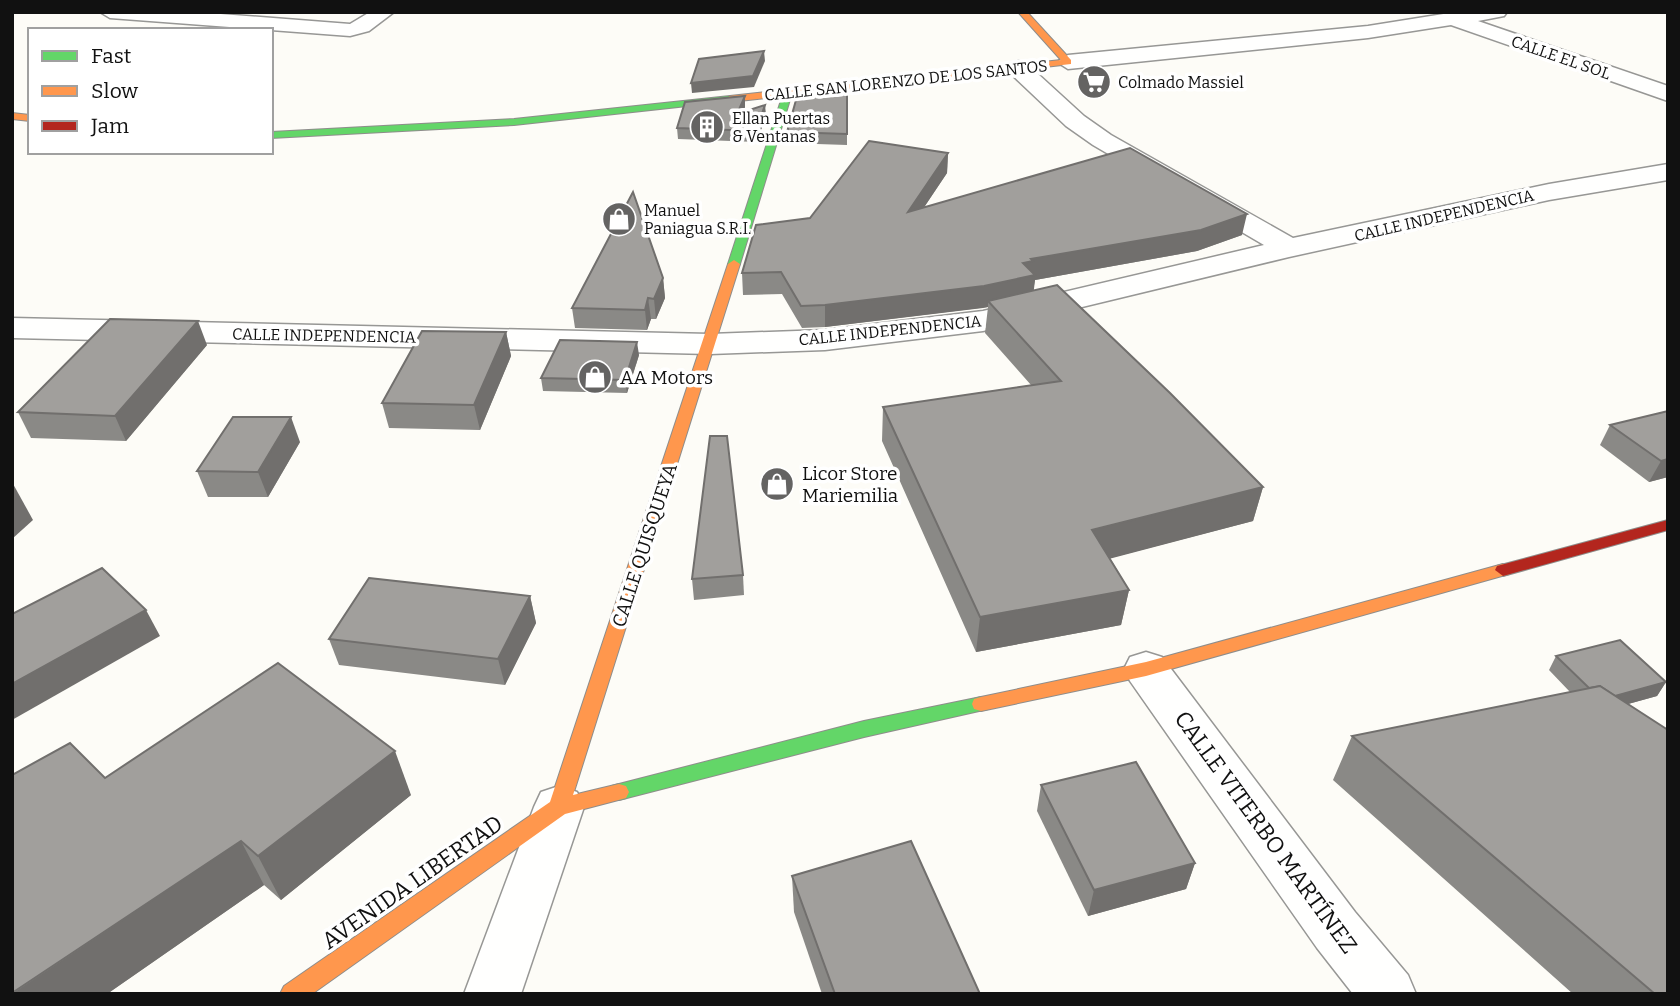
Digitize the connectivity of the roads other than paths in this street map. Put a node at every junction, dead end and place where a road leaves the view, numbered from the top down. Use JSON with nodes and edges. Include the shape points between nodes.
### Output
{"nodes":[{"id":1,"x":110,"y":12,"type":"edge"},
{"id":2,"x":384,"y":12,"type":"edge"},
{"id":3,"x":1021,"y":12,"type":"edge"},
{"id":4,"x":1497,"y":12,"type":"edge"},
{"id":5,"x":1453,"y":20,"type":"junction"},
{"id":6,"x":1068,"y":62,"type":"junction"},
{"id":7,"x":1018,"y":68,"type":"junction"},
{"id":8,"x":787,"y":93,"type":"junction"},
{"id":9,"x":1668,"y":94,"type":"edge"},
{"id":10,"x":273,"y":135,"type":"edge"},
{"id":11,"x":1668,"y":172,"type":"edge"},
{"id":12,"x":1289,"y":248,"type":"junction"},
{"id":13,"x":12,"y":328,"type":"edge"},
{"id":14,"x":710,"y":344,"type":"junction"},
{"id":15,"x":1668,"y":525,"type":"edge"},
{"id":16,"x":1146,"y":668,"type":"junction"},
{"id":17,"x":559,"y":807,"type":"junction"},
{"id":18,"x":292,"y":994,"type":"edge"},
{"id":19,"x":492,"y":994,"type":"edge"},
{"id":20,"x":1388,"y":994,"type":"edge"}],
"edges":[{"from":1,"to":2,"type":"street","via":[[350,30]]},
{"from":3,"to":6,"type":"street"},
{"from":4,"to":5,"type":"street","name":"CALLE SAN LORENZO DE LOS SANTOS"},
{"from":5,"to":6,"type":"street","name":"CALLE SAN LORENZO DE LOS SANTOS"},
{"from":5,"to":9,"type":"street","name":"CALLE EL SOL"},
{"from":6,"to":7,"type":"street","name":"CALLE SAN LORENZO DE LOS SANTOS"},
{"from":7,"to":8,"type":"street","name":"CALLE SAN LORENZO DE LOS SANTOS"},
{"from":7,"to":12,"type":"street","via":[[1102,140]]},
{"from":8,"to":10,"type":"street","name":"CALLE SAN LORENZO DE LOS SANTOS","via":[[514,122]]},
{"from":8,"to":14,"type":"street","name":"CALLE QUISQUEYA"},
{"from":11,"to":12,"type":"street","name":"CALLE INDEPENDENCIA","via":[[1549,192]]},
{"from":12,"to":14,"type":"street","name":"CALLE INDEPENDENCIA","via":[[982,321],[825,340]]},
{"from":13,"to":14,"type":"street","name":"CALLE INDEPENDENCIA"},
{"from":14,"to":17,"type":"street","name":"CALLE QUISQUEYA"},
{"from":15,"to":16,"type":"street"},
{"from":16,"to":17,"type":"street","via":[[864,729]]},
{"from":16,"to":20,"type":"street","name":"CALLE VITERBO MARTÍNEZ","via":[[1336,930]]},
{"from":17,"to":18,"type":"street","name":"AVENIDA LIBERTAD"},
{"from":17,"to":19,"type":"street","name":"CALLE QUISQUEYA"}]}
